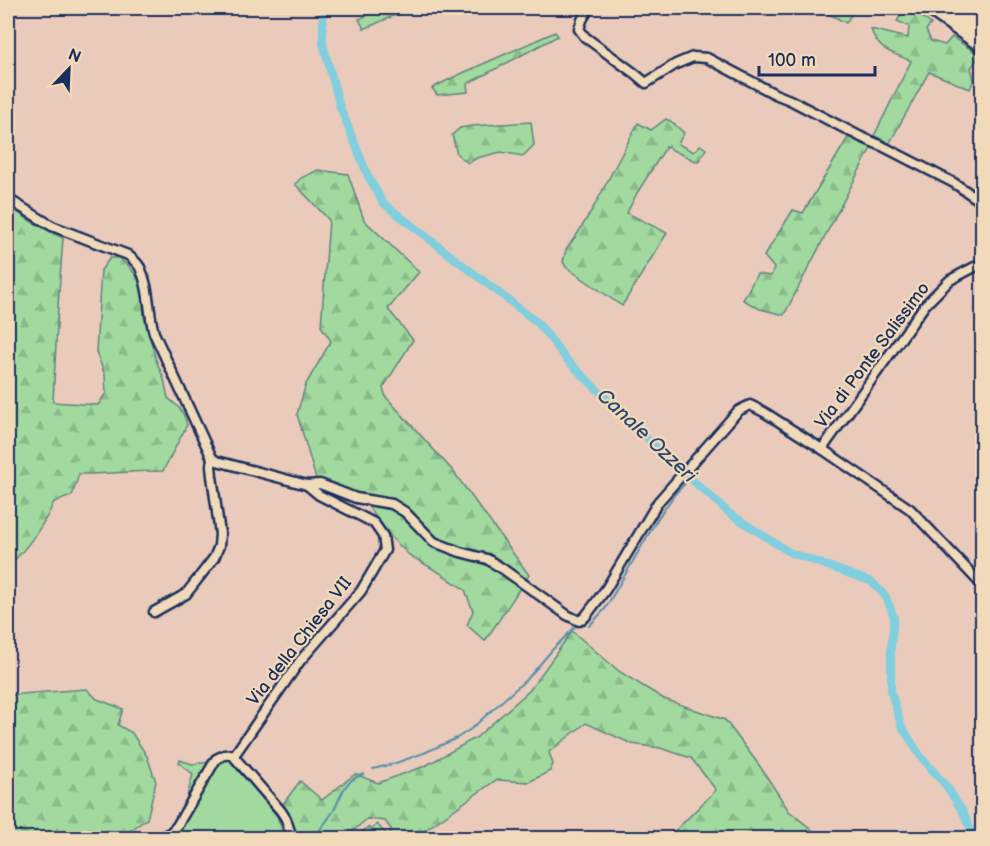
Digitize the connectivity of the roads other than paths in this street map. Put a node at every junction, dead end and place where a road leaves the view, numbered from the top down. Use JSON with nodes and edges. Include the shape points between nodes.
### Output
{"nodes":[{"id":1,"x":589,"y":8,"type":"edge"},
{"id":2,"x":931,"y":8,"type":"edge"},
{"id":3,"x":955,"y":12,"type":"edge"},
{"id":4,"x":982,"y":29,"type":"edge"},
{"id":5,"x":982,"y":44,"type":"edge"},
{"id":6,"x":8,"y":199,"type":"edge"},
{"id":7,"x":982,"y":202,"type":"edge"},
{"id":8,"x":982,"y":264,"type":"edge"},
{"id":9,"x":822,"y":449,"type":"junction"},
{"id":10,"x":212,"y":458,"type":"junction"},
{"id":11,"x":307,"y":485,"type":"junction"},
{"id":12,"x":982,"y":585,"type":"edge"},
{"id":13,"x":154,"y":612,"type":"dead end"},
{"id":14,"x":235,"y":754,"type":"junction"},
{"id":15,"x":159,"y":838,"type":"edge"},
{"id":16,"x":291,"y":838,"type":"edge"}],
"edges":[{"from":1,"to":7,"type":"street","via":[[579,29],[585,38],[646,83],[693,57],[707,58],[954,183]]},
{"from":2,"to":5,"type":"highway"},
{"from":3,"to":4,"type":"highway"},
{"from":6,"to":10,"type":"street","via":[[52,226],[128,255],[136,262],[147,287],[154,333]]},
{"from":8,"to":9,"type":"street","name":"Via di Ponte Salissimo","via":[[950,280],[925,305]]},
{"from":9,"to":11,"type":"street","name":"Via di Ponte Salissimo","via":[[750,405],[738,411],[658,502],[606,589],[579,621],[487,559],[434,542],[392,504],[356,498],[320,484]]},
{"from":9,"to":12,"type":"street","via":[[910,509]]},
{"from":10,"to":11,"type":"street"},
{"from":10,"to":13,"type":"street","via":[[220,534],[214,558],[186,594]]},
{"from":11,"to":14,"type":"street","name":"Via della Chiesa VII","via":[[374,523],[383,536],[385,550],[361,591],[300,661]]},
{"from":14,"to":15,"type":"street","via":[[216,759],[177,826]]},
{"from":14,"to":16,"type":"street","via":[[281,811]]}]}
